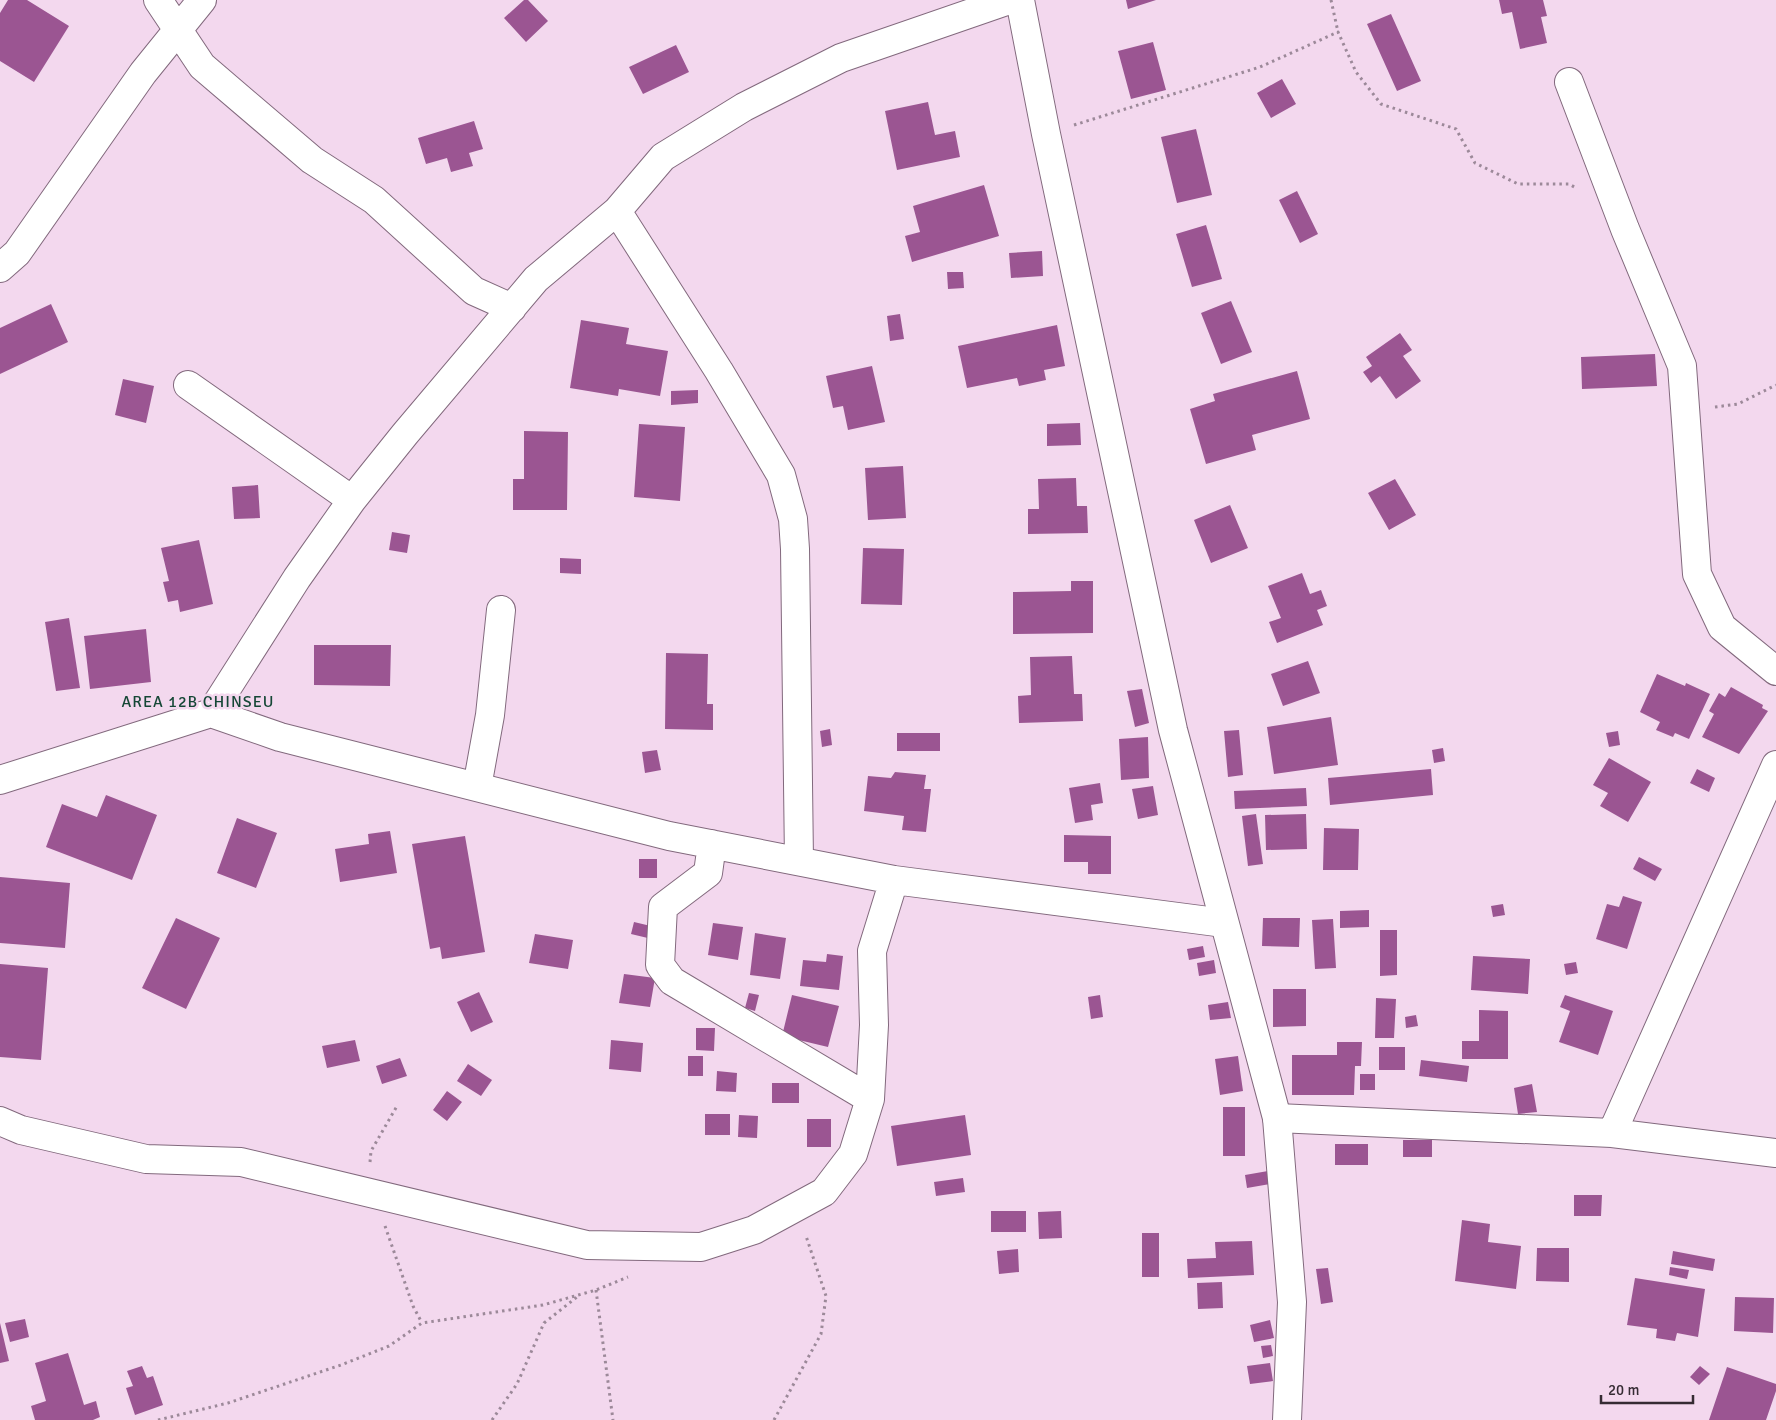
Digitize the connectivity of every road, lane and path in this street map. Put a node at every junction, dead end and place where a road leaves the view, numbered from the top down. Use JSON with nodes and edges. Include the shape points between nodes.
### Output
{"nodes":[{"id":1,"x":158,"y":0,"type":"edge"},
{"id":2,"x":202,"y":0,"type":"edge"},
{"id":3,"x":1009,"y":0,"type":"edge"},
{"id":4,"x":1020,"y":0,"type":"edge"},
{"id":5,"x":1331,"y":0,"type":"edge"},
{"id":6,"x":179,"y":31,"type":"junction"},
{"id":7,"x":1338,"y":32,"type":"junction"},
{"id":8,"x":1569,"y":82,"type":"dead end"},
{"id":9,"x":1046,"y":134,"type":"junction"},
{"id":10,"x":1577,"y":188,"type":"dead end"},
{"id":11,"x":617,"y":212,"type":"junction"},
{"id":12,"x":0,"y":268,"type":"edge"},
{"id":13,"x":512,"y":308,"type":"junction"},
{"id":14,"x":188,"y":384,"type":"dead end"},
{"id":15,"x":1776,"y":385,"type":"edge"},
{"id":16,"x":1685,"y":411,"type":"junction"},
{"id":17,"x":352,"y":500,"type":"junction"},
{"id":18,"x":501,"y":610,"type":"dead end"},
{"id":19,"x":1776,"y":671,"type":"edge"},
{"id":20,"x":210,"y":713,"type":"junction"},
{"id":21,"x":1776,"y":765,"type":"edge"},
{"id":22,"x":0,"y":780,"type":"edge"},
{"id":23,"x":477,"y":787,"type":"junction"},
{"id":24,"x":712,"y":844,"type":"junction"},
{"id":25,"x":800,"y":861,"type":"junction"},
{"id":26,"x":894,"y":880,"type":"junction"},
{"id":27,"x":1224,"y":923,"type":"junction"},
{"id":28,"x":870,"y":1099,"type":"junction"},
{"id":29,"x":1278,"y":1118,"type":"junction"},
{"id":30,"x":0,"y":1121,"type":"edge"},
{"id":31,"x":1612,"y":1133,"type":"junction"},
{"id":32,"x":1776,"y":1153,"type":"edge"},
{"id":33,"x":800,"y":1206,"type":"junction"},
{"id":34,"x":636,"y":1273,"type":"dead end"},
{"id":35,"x":596,"y":1290,"type":"junction"},
{"id":36,"x":579,"y":1295,"type":"junction"},
{"id":37,"x":158,"y":1420,"type":"edge"},
{"id":38,"x":492,"y":1420,"type":"edge"},
{"id":39,"x":612,"y":1420,"type":"edge"},
{"id":40,"x":774,"y":1420,"type":"edge"},
{"id":41,"x":1287,"y":1420,"type":"edge"}],
"edges":[{"from":1,"to":6,"type":"street"},
{"from":2,"to":6,"type":"street"},
{"from":3,"to":11,"type":"street","via":[[841,58],[744,107],[663,157]]},
{"from":4,"to":9,"type":"street"},
{"from":5,"to":7,"type":"path"},
{"from":6,"to":12,"type":"street","via":[[143,73],[16,253]]},
{"from":6,"to":13,"type":"street","via":[[202,66],[312,160],[374,200],[474,291]]},
{"from":7,"to":9,"type":"path","via":[[1260,67]]},
{"from":7,"to":10,"type":"path","via":[[1356,72],[1381,104],[1456,129],[1475,163],[1518,184],[1569,184]]},
{"from":8,"to":16,"type":"street","via":[[1682,366]]},
{"from":9,"to":27,"type":"street","via":[[1172,730]]},
{"from":11,"to":13,"type":"street","via":[[536,279]]},
{"from":11,"to":25,"type":"street","via":[[719,371],[784,484],[796,549]]},
{"from":13,"to":17,"type":"street"},
{"from":14,"to":17,"type":"street"},
{"from":15,"to":16,"type":"path","via":[[1738,404]]},
{"from":16,"to":19,"type":"street","via":[[1697,574],[1722,627]]},
{"from":17,"to":20,"type":"street"},
{"from":18,"to":23,"type":"street","via":[[490,715]]},
{"from":20,"to":22,"type":"street"},
{"from":20,"to":23,"type":"street","via":[[280,737]]},
{"from":21,"to":31,"type":"street"},
{"from":23,"to":24,"type":"street"},
{"from":24,"to":25,"type":"street"},
{"from":24,"to":28,"type":"street","via":[[708,873],[663,907],[660,965],[672,981]]},
{"from":25,"to":26,"type":"street"},
{"from":26,"to":27,"type":"street"},
{"from":26,"to":28,"type":"street","via":[[872,952],[874,1025]]},
{"from":27,"to":29,"type":"street"},
{"from":28,"to":33,"type":"street","via":[[853,1154],[824,1192]]},
{"from":29,"to":31,"type":"street"},
{"from":29,"to":41,"type":"street","via":[[1292,1302]]},
{"from":30,"to":33,"type":"street","via":[[20,1130],[146,1159],[241,1162],[587,1245],[702,1247],[754,1230]]},
{"from":31,"to":32,"type":"street"},
{"from":33,"to":40,"type":"path","via":[[808,1246],[826,1296],[821,1334]]},
{"from":34,"to":35,"type":"path"},
{"from":35,"to":36,"type":"path"},
{"from":35,"to":39,"type":"path"},
{"from":36,"to":37,"type":"path","via":[[543,1305],[422,1323],[389,1346],[341,1365],[228,1403]]},
{"from":36,"to":38,"type":"path","via":[[544,1323],[517,1384]]}]}
